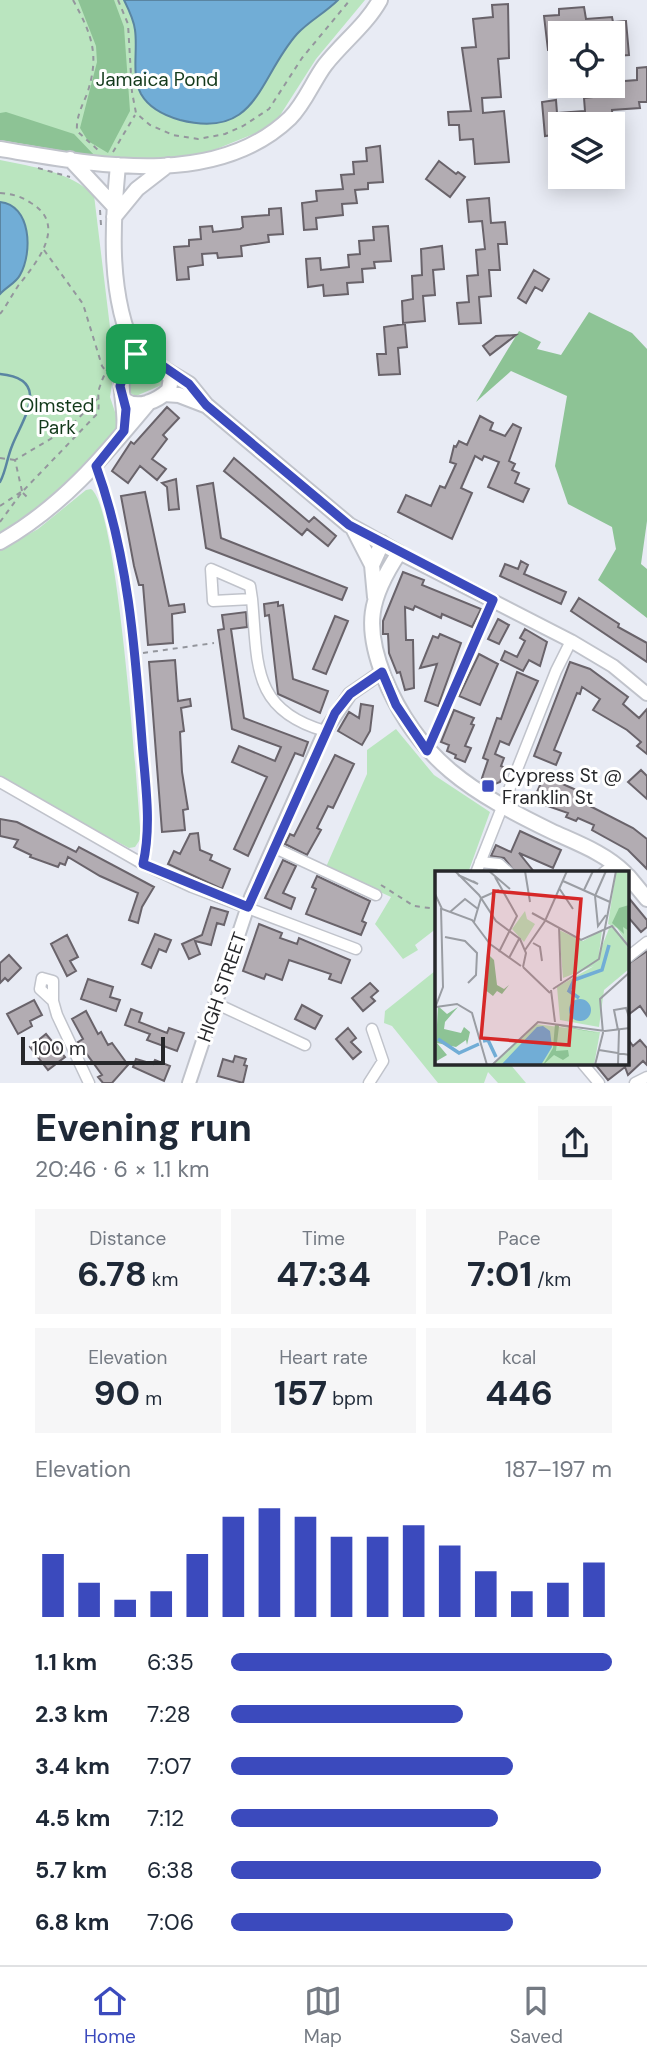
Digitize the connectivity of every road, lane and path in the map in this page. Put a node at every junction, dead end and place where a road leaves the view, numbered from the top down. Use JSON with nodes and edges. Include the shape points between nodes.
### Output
{"nodes":[{"id":1,"x":74,"y":0,"type":"edge"},
{"id":2,"x":118,"y":0,"type":"edge"},
{"id":3,"x":351,"y":0,"type":"edge"},
{"id":4,"x":380,"y":0,"type":"edge"},
{"id":5,"x":136,"y":113,"type":"junction"},
{"id":6,"x":96,"y":148,"type":"dead end"},
{"id":7,"x":0,"y":149,"type":"edge"},
{"id":8,"x":70,"y":159,"type":"junction"},
{"id":9,"x":115,"y":161,"type":"junction"},
{"id":10,"x":170,"y":164,"type":"junction"},
{"id":11,"x":26,"y":165,"type":"dead end"},
{"id":12,"x":75,"y":179,"type":"dead end"},
{"id":13,"x":0,"y":193,"type":"edge"},
{"id":14,"x":114,"y":212,"type":"junction"},
{"id":15,"x":44,"y":249,"type":"junction"},
{"id":16,"x":0,"y":314,"type":"edge"},
{"id":17,"x":136,"y":354,"type":"junction"},
{"id":18,"x":167,"y":372,"type":"junction"},
{"id":19,"x":108,"y":374,"type":"dead end"},
{"id":20,"x":164,"y":394,"type":"junction"},
{"id":21,"x":124,"y":400,"type":"junction"},
{"id":22,"x":149,"y":402,"type":"junction"},
{"id":23,"x":206,"y":405,"type":"junction"},
{"id":24,"x":124,"y":431,"type":"junction"},
{"id":25,"x":0,"y":458,"type":"edge"},
{"id":26,"x":14,"y":460,"type":"junction"},
{"id":27,"x":96,"y":466,"type":"junction"},
{"id":28,"x":22,"y":492,"type":"junction"},
{"id":29,"x":28,"y":498,"type":"dead end"},
{"id":30,"x":0,"y":506,"type":"edge"},
{"id":31,"x":0,"y":522,"type":"edge"},
{"id":32,"x":353,"y":527,"type":"junction"},
{"id":33,"x":0,"y":542,"type":"edge"},
{"id":34,"x":382,"y":543,"type":"junction"},
{"id":35,"x":399,"y":553,"type":"junction"},
{"id":36,"x":372,"y":565,"type":"junction"},
{"id":37,"x":375,"y":598,"type":"junction"},
{"id":38,"x":252,"y":599,"type":"junction"},
{"id":39,"x":493,"y":600,"type":"junction"},
{"id":40,"x":571,"y":640,"type":"junction"},
{"id":41,"x":214,"y":643,"type":"dead end"},
{"id":42,"x":142,"y":653,"type":"dead end"},
{"id":43,"x":382,"y":672,"type":"junction"},
{"id":44,"x":647,"y":694,"type":"edge"},
{"id":45,"x":325,"y":731,"type":"junction"},
{"id":46,"x":427,"y":751,"type":"junction"},
{"id":47,"x":0,"y":782,"type":"edge"},
{"id":48,"x":503,"y":807,"type":"junction"},
{"id":49,"x":275,"y":848,"type":"junction"},
{"id":50,"x":480,"y":862,"type":"junction"},
{"id":51,"x":143,"y":864,"type":"junction"},
{"id":52,"x":477,"y":871,"type":"edge"},
{"id":53,"x":507,"y":871,"type":"edge"},
{"id":54,"x":623,"y":871,"type":"edge"},
{"id":55,"x":630,"y":879,"type":"edge"},
{"id":56,"x":378,"y":890,"type":"joint"},
{"id":57,"x":647,"y":899,"type":"edge"},
{"id":58,"x":248,"y":907,"type":"junction"},
{"id":59,"x":435,"y":909,"type":"edge"},
{"id":60,"x":647,"y":942,"type":"edge"},
{"id":61,"x":355,"y":949,"type":"dead end"},
{"id":62,"x":630,"y":955,"type":"edge"},
{"id":63,"x":52,"y":1001,"type":"dead end"},
{"id":64,"x":217,"y":1004,"type":"junction"},
{"id":65,"x":372,"y":1029,"type":"dead end"},
{"id":66,"x":305,"y":1045,"type":"dead end"},
{"id":67,"x":585,"y":1066,"type":"edge"},
{"id":68,"x":647,"y":1077,"type":"edge"},
{"id":69,"x":89,"y":1083,"type":"edge"},
{"id":70,"x":189,"y":1083,"type":"edge"},
{"id":71,"x":369,"y":1083,"type":"edge"},
{"id":72,"x":599,"y":1083,"type":"edge"},
{"id":73,"x":635,"y":1083,"type":"edge"}],
"edges":[{"from":1,"to":6,"type":"path","via":[[96,55],[77,131]]},
{"from":2,"to":5,"type":"path","via":[[128,24]]},
{"from":3,"to":5,"type":"path","via":[[302,58],[269,109],[243,126],[198,139],[173,135]]},
{"from":4,"to":10,"type":"main road","via":[[321,71],[293,115],[273,133],[221,157]]},
{"from":5,"to":9,"type":"path"},
{"from":7,"to":8,"type":"main road"},
{"from":8,"to":9,"type":"main road"},
{"from":8,"to":14,"type":"main road"},
{"from":9,"to":10,"type":"main road"},
{"from":9,"to":14,"type":"main road"},
{"from":10,"to":14,"type":"main road"},
{"from":11,"to":12,"type":"path"},
{"from":13,"to":15,"type":"path","via":[[16,195],[46,215],[50,230]]},
{"from":14,"to":17,"type":"main road","via":[[116,272]]},
{"from":15,"to":16,"type":"path"},
{"from":15,"to":19,"type":"path","via":[[83,304]]},
{"from":17,"to":18,"type":"main road","via":[[149,355]]},
{"from":17,"to":21,"type":"main road","via":[[120,382]]},
{"from":18,"to":20,"type":"main road","via":[[171,384]]},
{"from":18,"to":23,"type":"main road","via":[[189,384]]},
{"from":20,"to":22,"type":"main road"},
{"from":20,"to":23,"type":"main road","via":[[179,394]]},
{"from":21,"to":22,"type":"main road","via":[[135,405]]},
{"from":21,"to":24,"type":"main road"},
{"from":22,"to":24,"type":"main road"},
{"from":23,"to":32,"type":"main road"},
{"from":24,"to":27,"type":"main road"},
{"from":25,"to":26,"type":"path"},
{"from":26,"to":28,"type":"path"},
{"from":26,"to":28,"type":"path","via":[[69,428],[99,397],[97,414]]},
{"from":27,"to":33,"type":"main road","via":[[34,523]]},
{"from":27,"to":51,"type":"street","via":[[110,503],[128,596],[148,825]]},
{"from":28,"to":29,"type":"path"},
{"from":28,"to":30,"type":"path"},
{"from":28,"to":31,"type":"path"},
{"from":32,"to":34,"type":"main road"},
{"from":32,"to":36,"type":"main road"},
{"from":34,"to":35,"type":"main road"},
{"from":34,"to":36,"type":"main road"},
{"from":35,"to":37,"type":"main road"},
{"from":35,"to":39,"type":"street"},
{"from":36,"to":37,"type":"main road"},
{"from":37,"to":43,"type":"main road","via":[[370,625]]},
{"from":38,"to":38,"type":"street","via":[[250,586],[211,569],[213,601]]},
{"from":38,"to":45,"type":"street","via":[[258,662],[270,700],[287,714]]},
{"from":39,"to":40,"type":"street"},
{"from":39,"to":46,"type":"street"},
{"from":40,"to":44,"type":"street"},
{"from":40,"to":48,"type":"street"},
{"from":41,"to":42,"type":"path"},
{"from":43,"to":45,"type":"street","name":"HIGH STREET","via":[[350,694]]},
{"from":43,"to":46,"type":"main road","via":[[396,705]]},
{"from":45,"to":49,"type":"street","name":"HIGH STREET"},
{"from":46,"to":48,"type":"main road"},
{"from":47,"to":51,"type":"street"},
{"from":48,"to":50,"type":"street"},
{"from":48,"to":54,"type":"main road"},
{"from":49,"to":56,"type":"street"},
{"from":49,"to":58,"type":"street","name":"HIGH STREET"},
{"from":50,"to":52,"type":"street"},
{"from":50,"to":53,"type":"street","via":[[499,864]]},
{"from":51,"to":58,"type":"street"},
{"from":55,"to":57,"type":"main road"},
{"from":56,"to":59,"type":"path","via":[[414,906]]},
{"from":58,"to":61,"type":"street"},
{"from":58,"to":64,"type":"street","name":"HIGH STREET"},
{"from":60,"to":62,"type":"street"},
{"from":63,"to":69,"type":"street"},
{"from":64,"to":66,"type":"street"},
{"from":64,"to":70,"type":"street","name":"HIGH STREET"},
{"from":65,"to":71,"type":"street","via":[[383,1061]]},
{"from":67,"to":72,"type":"street"},
{"from":68,"to":73,"type":"street"}]}
